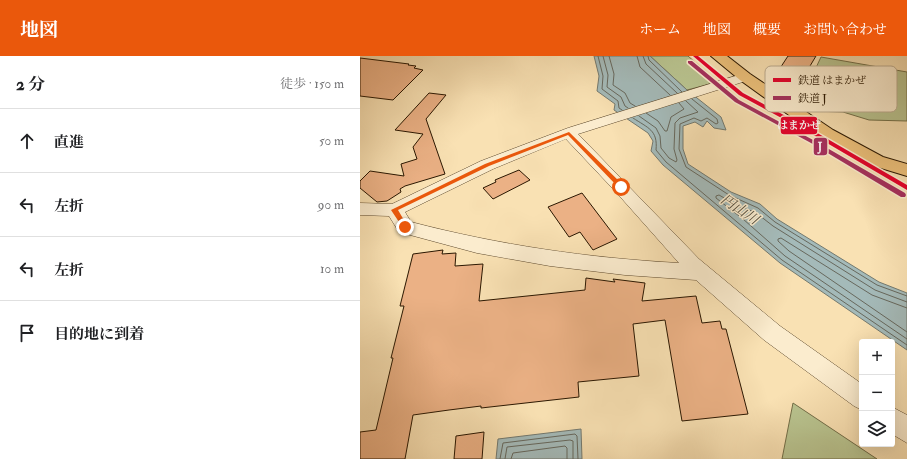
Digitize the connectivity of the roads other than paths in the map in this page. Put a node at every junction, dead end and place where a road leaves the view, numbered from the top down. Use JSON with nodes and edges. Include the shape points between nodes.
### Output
{"nodes":[{"id":1,"x":718,"y":56,"type":"edge"},
{"id":2,"x":745,"y":77,"type":"junction"},
{"id":3,"x":765,"y":91,"type":"edge"},
{"id":4,"x":795,"y":112,"type":"edge"},
{"id":5,"x":571,"y":132,"type":"junction"},
{"id":6,"x":907,"y":170,"type":"edge"},
{"id":7,"x":360,"y":209,"type":"edge"},
{"id":8,"x":394,"y":210,"type":"junction"},
{"id":9,"x":699,"y":272,"type":"junction"},
{"id":10,"x":859,"y":396,"type":"edge"},
{"id":11,"x":895,"y":421,"type":"edge"},
{"id":12,"x":907,"y":430,"type":"edge"}],
"edges":[{"from":1,"to":2,"type":"main road"},
{"from":2,"to":3,"type":"main road"},
{"from":2,"to":5,"type":"street"},
{"from":4,"to":6,"type":"main road","via":[[827,134],[876,161]]},
{"from":5,"to":8,"type":"street","via":[[487,165]]},
{"from":5,"to":9,"type":"street"},
{"from":7,"to":8,"type":"street"},
{"from":8,"to":9,"type":"street","via":[[405,227],[456,241],[525,255],[655,270]]},
{"from":9,"to":10,"type":"street","via":[[772,333]]},
{"from":11,"to":12,"type":"street"}]}
